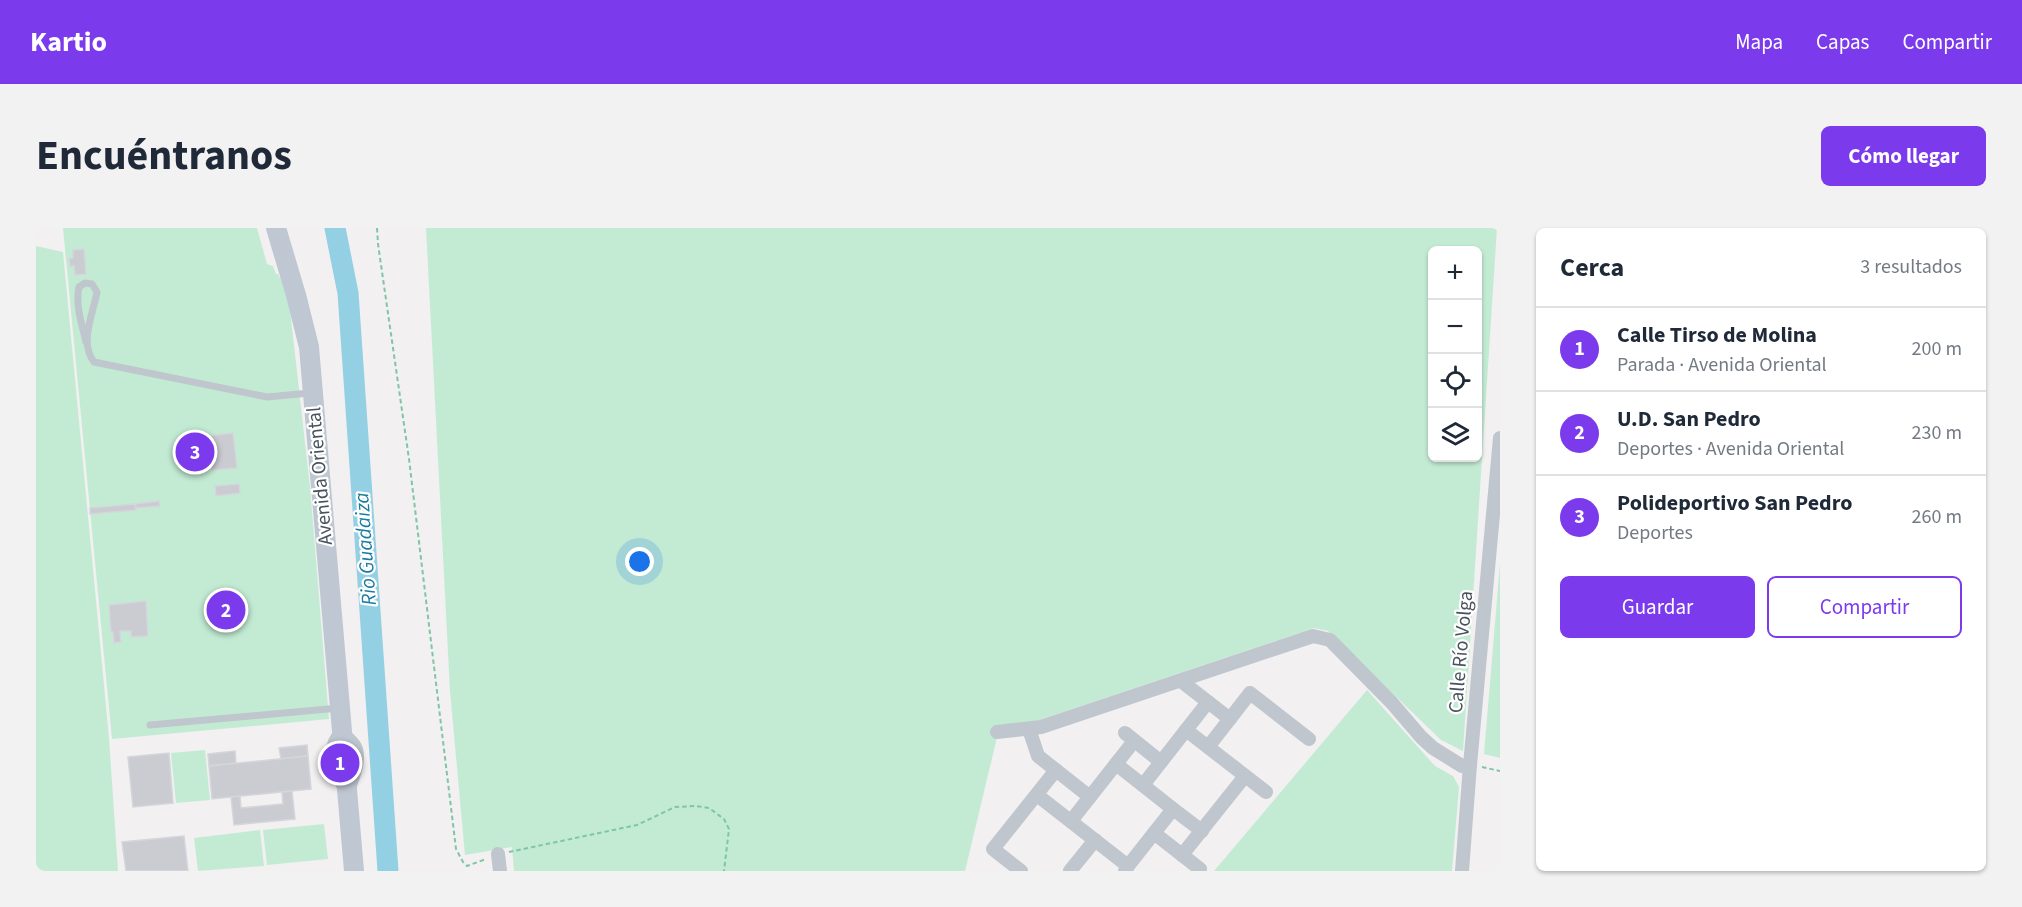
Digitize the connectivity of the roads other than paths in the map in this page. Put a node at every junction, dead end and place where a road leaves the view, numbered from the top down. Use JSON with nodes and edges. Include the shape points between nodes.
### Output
{"nodes":[{"id":1,"x":276,"y":228,"type":"edge"},
{"id":2,"x":87,"y":342,"type":"junction"},
{"id":3,"x":313,"y":392,"type":"junction"},
{"id":4,"x":1500,"y":438,"type":"edge"},
{"id":5,"x":1181,"y":681,"type":"junction"},
{"id":6,"x":1208,"y":702,"type":"junction"},
{"id":7,"x":340,"y":718,"type":"junction"},
{"id":8,"x":1230,"y":719,"type":"junction"},
{"id":9,"x":150,"y":725,"type":"dead end"},
{"id":10,"x":1029,"y":729,"type":"junction"},
{"id":11,"x":1186,"y":730,"type":"junction"},
{"id":12,"x":998,"y":732,"type":"dead end"},
{"id":13,"x":1309,"y":739,"type":"dead end"},
{"id":14,"x":1208,"y":747,"type":"junction"},
{"id":15,"x":1161,"y":762,"type":"junction"},
{"id":16,"x":1116,"y":764,"type":"junction"},
{"id":17,"x":1470,"y":765,"type":"junction"},
{"id":18,"x":1056,"y":770,"type":"junction"},
{"id":19,"x":1245,"y":776,"type":"junction"},
{"id":20,"x":1143,"y":785,"type":"junction"},
{"id":21,"x":1266,"y":792,"type":"dead end"},
{"id":22,"x":1037,"y":795,"type":"junction"},
{"id":23,"x":1090,"y":797,"type":"junction"},
{"id":24,"x":1173,"y":809,"type":"junction"},
{"id":25,"x":1071,"y":822,"type":"junction"},
{"id":26,"x":1202,"y":831,"type":"junction"},
{"id":27,"x":1154,"y":833,"type":"junction"},
{"id":28,"x":1095,"y":840,"type":"junction"},
{"id":29,"x":498,"y":854,"type":"road end"},
{"id":30,"x":1182,"y":855,"type":"junction"},
{"id":31,"x":1078,"y":868,"type":"edge"},
{"id":32,"x":1126,"y":869,"type":"edge"},
{"id":33,"x":1200,"y":869,"type":"dead end"},
{"id":34,"x":354,"y":871,"type":"edge"},
{"id":35,"x":500,"y":871,"type":"edge"},
{"id":36,"x":1021,"y":871,"type":"edge"},
{"id":37,"x":1462,"y":871,"type":"edge"}],
"edges":[{"from":1,"to":3,"type":"street","name":"Avenida Oriental","via":[[309,347]]},
{"from":2,"to":2,"type":"lane","via":[[97,292],[89,283],[80,285],[78,292]]},
{"from":2,"to":3,"type":"lane","via":[[94,362],[267,397]]},
{"from":3,"to":7,"type":"street","name":"Avenida Oriental"},
{"from":4,"to":17,"type":"street","name":"Calle Río Volga"},
{"from":5,"to":6,"type":"street"},
{"from":5,"to":10,"type":"street"},
{"from":5,"to":17,"type":"street","via":[[1313,636],[1330,640],[1433,748],[1462,766]]},
{"from":6,"to":8,"type":"street"},
{"from":6,"to":11,"type":"street"},
{"from":7,"to":9,"type":"lane"},
{"from":7,"to":34,"type":"street","name":"Avenida Oriental"},
{"from":8,"to":13,"type":"street","via":[[1250,693]]},
{"from":8,"to":14,"type":"street"},
{"from":10,"to":12,"type":"street"},
{"from":10,"to":18,"type":"street","via":[[1038,756]]},
{"from":11,"to":14,"type":"street"},
{"from":11,"to":15,"type":"street"},
{"from":14,"to":19,"type":"street"},
{"from":15,"to":16,"type":"street","via":[[1129,737]]},
{"from":15,"to":20,"type":"street"},
{"from":16,"to":20,"type":"street"},
{"from":16,"to":23,"type":"street"},
{"from":17,"to":37,"type":"street","name":"Calle Río Volga"},
{"from":18,"to":22,"type":"street"},
{"from":18,"to":23,"type":"street"},
{"from":19,"to":21,"type":"street"},
{"from":19,"to":26,"type":"street"},
{"from":20,"to":24,"type":"street"},
{"from":22,"to":25,"type":"street"},
{"from":22,"to":36,"type":"street","via":[[993,849]]},
{"from":23,"to":25,"type":"street"},
{"from":24,"to":26,"type":"street"},
{"from":24,"to":27,"type":"street"},
{"from":25,"to":28,"type":"street"},
{"from":26,"to":30,"type":"street"},
{"from":27,"to":30,"type":"street"},
{"from":27,"to":32,"type":"street"},
{"from":28,"to":31,"type":"street"},
{"from":28,"to":32,"type":"street"},
{"from":29,"to":35,"type":"street"},
{"from":30,"to":33,"type":"street"}]}
